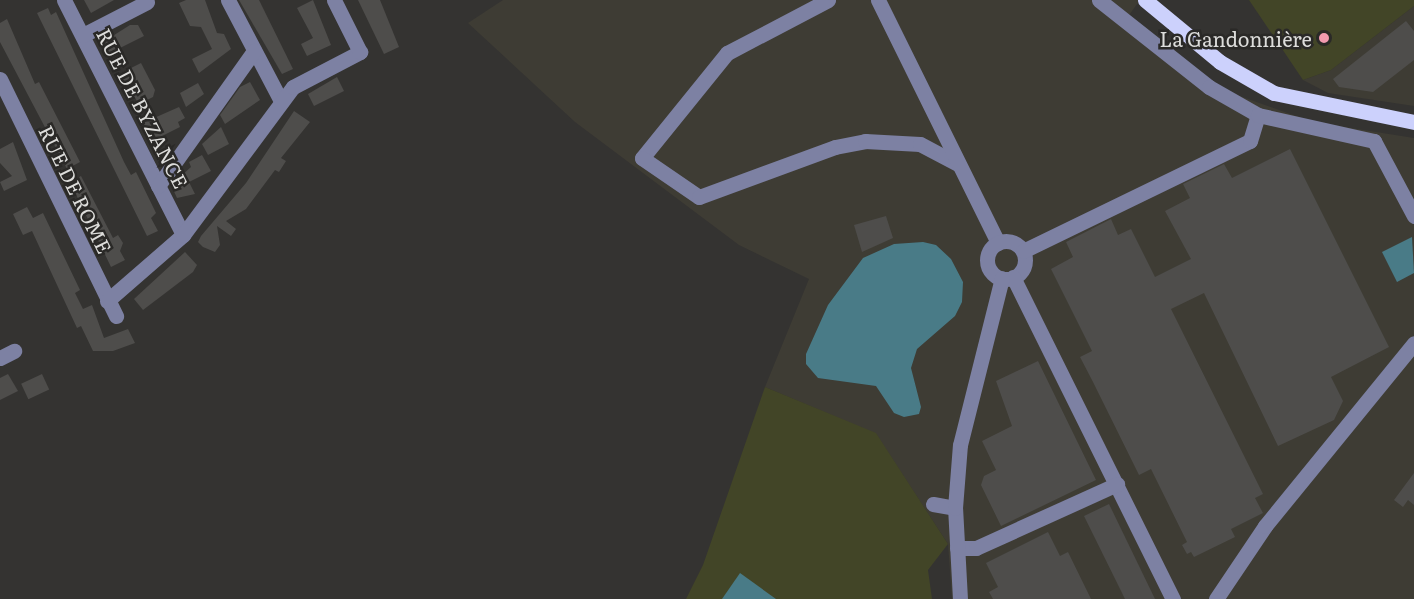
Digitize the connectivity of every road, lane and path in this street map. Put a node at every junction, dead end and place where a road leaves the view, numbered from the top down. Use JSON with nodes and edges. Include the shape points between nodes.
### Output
{"nodes":[{"id":1,"x":64,"y":0,"type":"edge"},
{"id":2,"x":228,"y":0,"type":"edge"},
{"id":3,"x":334,"y":0,"type":"edge"},
{"id":4,"x":828,"y":0,"type":"edge"},
{"id":5,"x":878,"y":0,"type":"edge"},
{"id":6,"x":1099,"y":0,"type":"edge"},
{"id":7,"x":1145,"y":0,"type":"edge"},
{"id":8,"x":148,"y":1,"type":"edge"},
{"id":9,"x":83,"y":35,"type":"junction"},
{"id":10,"x":254,"y":51,"type":"junction"},
{"id":11,"x":0,"y":79,"type":"edge"},
{"id":12,"x":281,"y":102,"type":"junction"},
{"id":13,"x":1258,"y":115,"type":"junction"},
{"id":14,"x":1414,"y":122,"type":"edge"},
{"id":15,"x":958,"y":164,"type":"junction"},
{"id":16,"x":158,"y":186,"type":"junction"},
{"id":17,"x":1414,"y":216,"type":"edge"},
{"id":18,"x":183,"y":235,"type":"junction"},
{"id":19,"x":998,"y":243,"type":"junction"},
{"id":20,"x":1023,"y":251,"type":"junction"},
{"id":21,"x":1008,"y":278,"type":"junction"},
{"id":22,"x":107,"y":301,"type":"junction"},
{"id":23,"x":116,"y":316,"type":"dead end"},
{"id":24,"x":1414,"y":343,"type":"edge"},
{"id":25,"x":14,"y":351,"type":"dead end"},
{"id":26,"x":0,"y":358,"type":"edge"},
{"id":27,"x":1117,"y":484,"type":"junction"},
{"id":28,"x":933,"y":504,"type":"dead end"},
{"id":29,"x":955,"y":507,"type":"junction"},
{"id":30,"x":957,"y":548,"type":"junction"},
{"id":31,"x":960,"y":599,"type":"edge"},
{"id":32,"x":1173,"y":599,"type":"edge"},
{"id":33,"x":1215,"y":599,"type":"edge"}],
"edges":[{"from":1,"to":9,"type":"street","name":"RUE DE BYZANCE"},
{"from":2,"to":10,"type":"street"},
{"from":3,"to":12,"type":"street","via":[[360,52],[293,87]]},
{"from":4,"to":15,"type":"street","via":[[727,53],[642,158],[699,198],[835,147],[865,141],[920,144]]},
{"from":5,"to":15,"type":"street"},
{"from":6,"to":13,"type":"street","via":[[1209,87]]},
{"from":7,"to":14,"type":"main road","via":[[1220,62],[1274,93]]},
{"from":8,"to":9,"type":"street"},
{"from":9,"to":16,"type":"street","name":"RUE DE BYZANCE"},
{"from":10,"to":12,"type":"street"},
{"from":10,"to":16,"type":"street"},
{"from":11,"to":22,"type":"street","name":"RUE DE ROME"},
{"from":12,"to":18,"type":"street"},
{"from":13,"to":17,"type":"street","via":[[1374,141]]},
{"from":13,"to":20,"type":"street","via":[[1250,141]]},
{"from":15,"to":19,"type":"street"},
{"from":16,"to":18,"type":"street","name":"RUE DE BYZANCE"},
{"from":18,"to":22,"type":"street"},
{"from":19,"to":20,"type":"street","via":[[1009,241]]},
{"from":19,"to":21,"type":"street","via":[[989,251],[988,264]]},
{"from":20,"to":21,"type":"street","via":[[1025,263]]},
{"from":21,"to":27,"type":"street"},
{"from":21,"to":29,"type":"street","via":[[971,389]]},
{"from":22,"to":23,"type":"street","name":"RUE DE ROME"},
{"from":24,"to":33,"type":"street","via":[[1266,526]]},
{"from":25,"to":26,"type":"street"},
{"from":27,"to":30,"type":"street","via":[[976,548]]},
{"from":27,"to":32,"type":"street"},
{"from":28,"to":29,"type":"street"},
{"from":29,"to":30,"type":"street"},
{"from":30,"to":31,"type":"street"}]}
